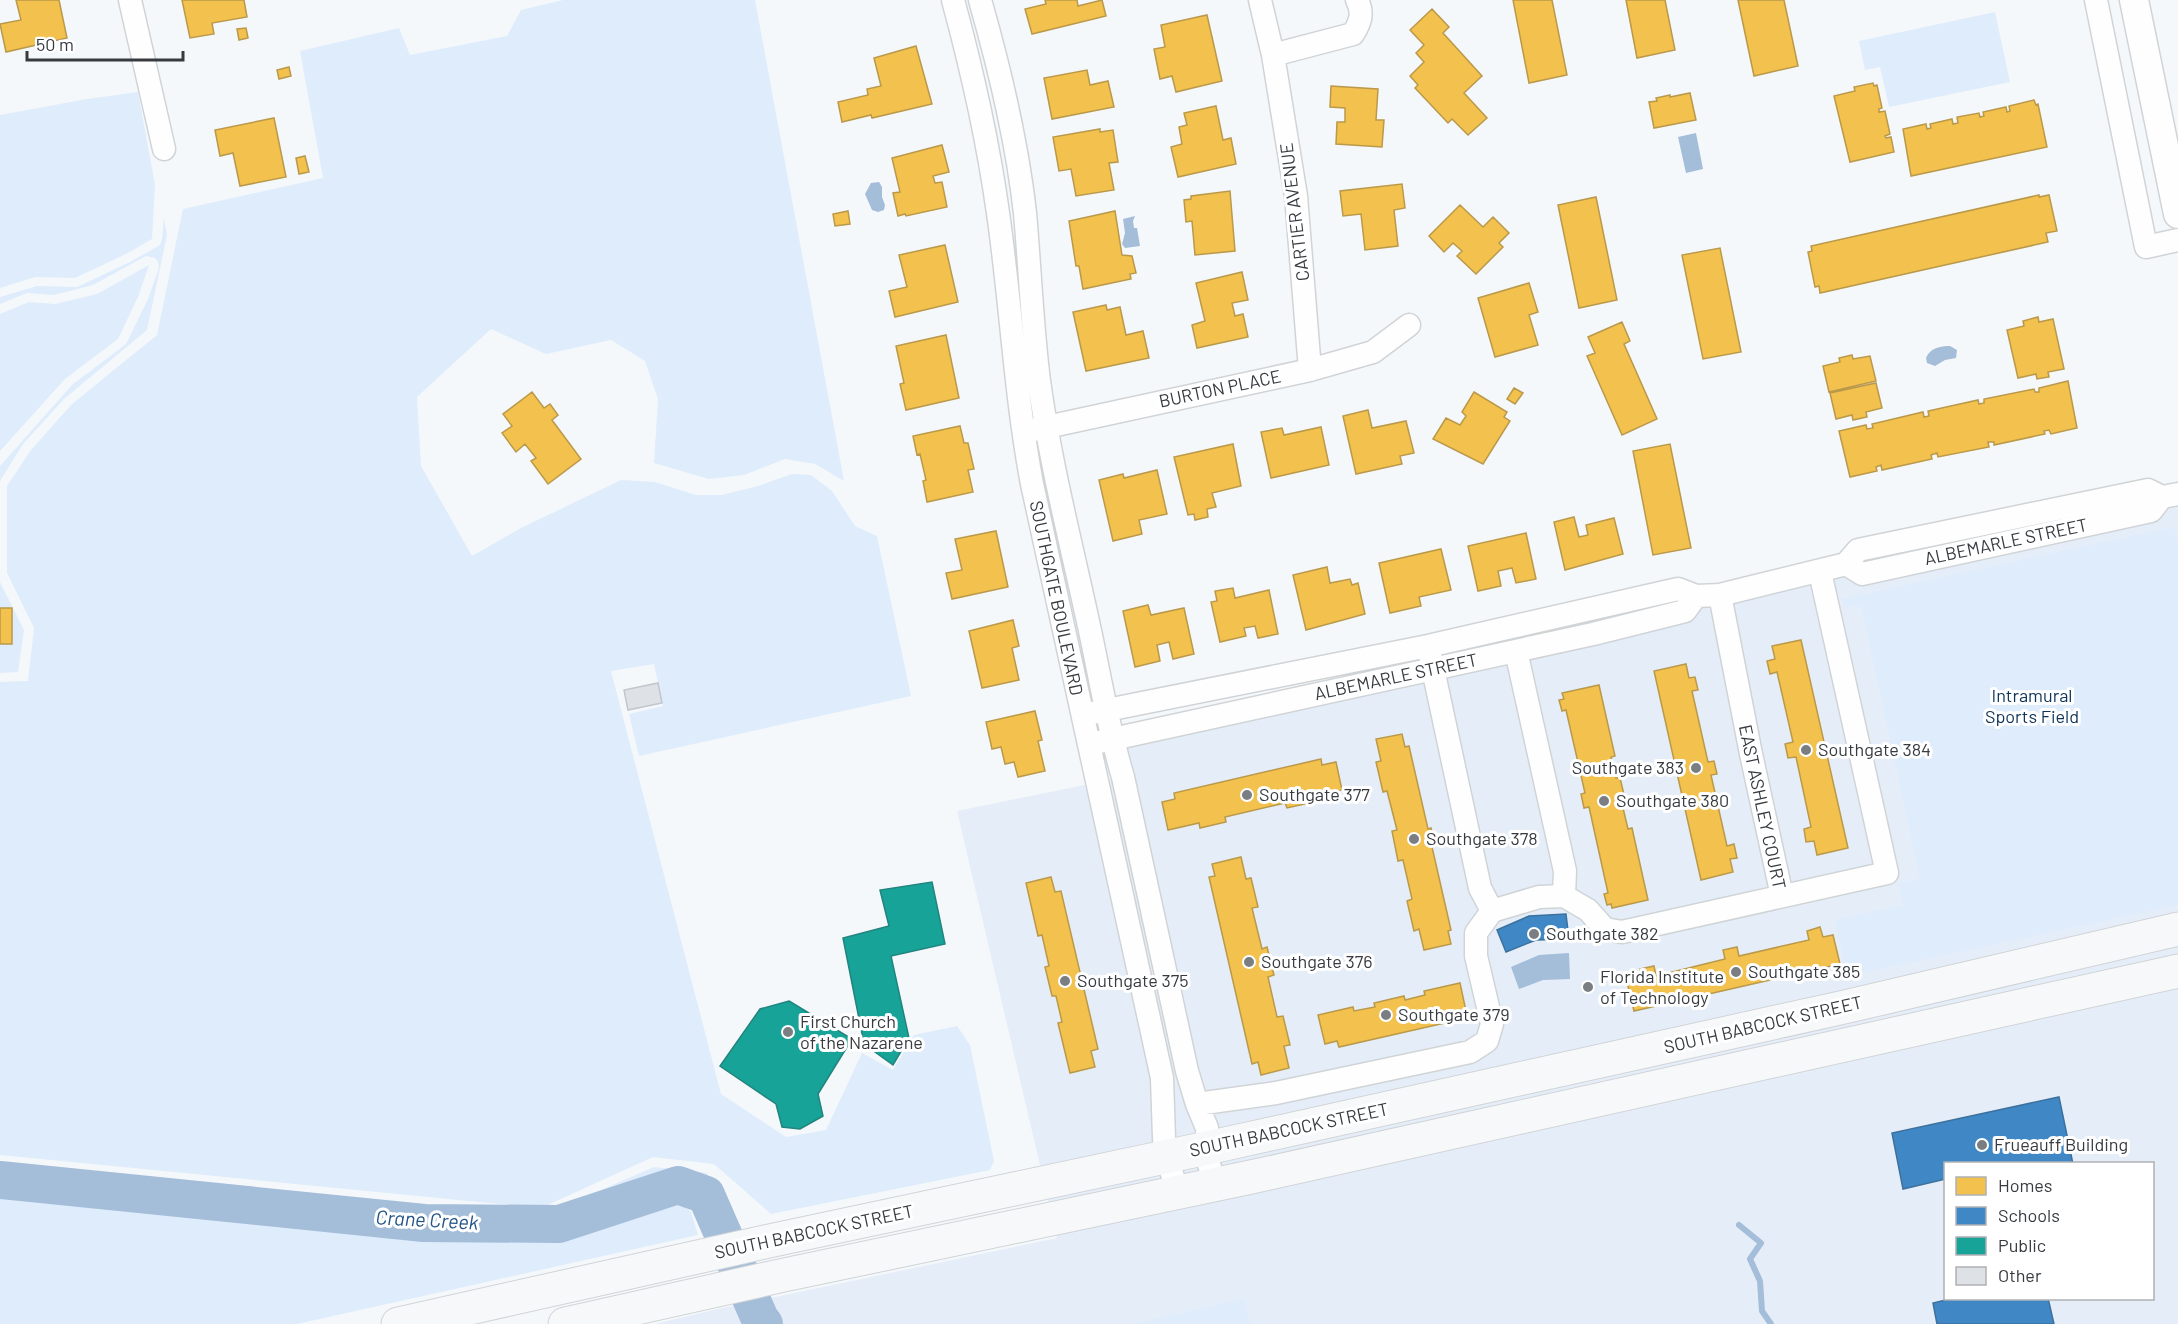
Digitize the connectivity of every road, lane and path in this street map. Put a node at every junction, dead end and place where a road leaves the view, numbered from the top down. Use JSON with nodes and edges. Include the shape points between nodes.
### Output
{"nodes":[{"id":1,"x":130,"y":0,"type":"edge"},
{"id":2,"x":953,"y":0,"type":"edge"},
{"id":3,"x":980,"y":0,"type":"edge"},
{"id":4,"x":1260,"y":0,"type":"edge"},
{"id":5,"x":1357,"y":0,"type":"edge"},
{"id":6,"x":2096,"y":0,"type":"edge"},
{"id":7,"x":2134,"y":0,"type":"edge"},
{"id":8,"x":1273,"y":55,"type":"junction"},
{"id":9,"x":164,"y":149,"type":"dead end"},
{"id":10,"x":2178,"y":214,"type":"edge"},
{"id":11,"x":2178,"y":240,"type":"edge"},
{"id":12,"x":1410,"y":325,"type":"dead end"},
{"id":13,"x":1310,"y":370,"type":"junction"},
{"id":14,"x":1047,"y":428,"type":"junction"},
{"id":15,"x":1022,"y":432,"type":"junction"},
{"id":16,"x":2170,"y":496,"type":"edge"},
{"id":17,"x":1820,"y":573,"type":"junction"},
{"id":18,"x":1720,"y":595,"type":"junction"},
{"id":19,"x":1696,"y":596,"type":"junction"},
{"id":20,"x":1604,"y":605,"type":"junction"},
{"id":21,"x":1501,"y":629,"type":"junction"},
{"id":22,"x":1611,"y":630,"type":"junction"},
{"id":23,"x":1428,"y":646,"type":"junction"},
{"id":24,"x":1511,"y":652,"type":"junction"},
{"id":25,"x":1311,"y":669,"type":"junction"},
{"id":26,"x":1433,"y":670,"type":"junction"},
{"id":27,"x":1317,"y":695,"type":"junction"},
{"id":28,"x":1178,"y":697,"type":"junction"},
{"id":29,"x":1106,"y":710,"type":"junction"},
{"id":30,"x":1082,"y":715,"type":"junction"},
{"id":31,"x":1184,"y":723,"type":"junction"},
{"id":32,"x":1112,"y":739,"type":"junction"},
{"id":33,"x":1089,"y":744,"type":"junction"},
{"id":34,"x":1564,"y":896,"type":"junction"},
{"id":35,"x":1782,"y":896,"type":"junction"},
{"id":36,"x":1492,"y":911,"type":"junction"},
{"id":37,"x":2178,"y":929,"type":"edge"},
{"id":38,"x":2178,"y":971,"type":"edge"},
{"id":39,"x":1197,"y":1104,"type":"junction"},
{"id":40,"x":1207,"y":1148,"type":"junction"},
{"id":41,"x":1166,"y":1156,"type":"junction"},
{"id":42,"x":1215,"y":1184,"type":"junction"},
{"id":43,"x":1178,"y":1192,"type":"junction"},
{"id":44,"x":398,"y":1324,"type":"edge"},
{"id":45,"x":565,"y":1324,"type":"edge"}],
"edges":[{"from":1,"to":9,"type":"street"},
{"from":2,"to":15,"type":"street","name":"SOUTHGATE BOULEVARD","via":[[986,138]]},
{"from":3,"to":14,"type":"street","name":"SOUTHGATE BOULEVARD","via":[[995,50],[1015,148]]},
{"from":4,"to":8,"type":"street","name":"CARTIER AVENUE"},
{"from":5,"to":8,"type":"street","via":[[1360,20],[1353,34]]},
{"from":6,"to":11,"type":"street","via":[[2146,247]]},
{"from":7,"to":10,"type":"street"},
{"from":8,"to":13,"type":"street","name":"CARTIER AVENUE","via":[[1296,196]]},
{"from":12,"to":13,"type":"street","name":"BURTON PLACE","via":[[1373,352]]},
{"from":13,"to":14,"type":"street","name":"BURTON PLACE"},
{"from":14,"to":15,"type":"street","name":"BURTON PLACE"},
{"from":14,"to":29,"type":"street","name":"SOUTHGATE BOULEVARD"},
{"from":15,"to":30,"type":"street","name":"SOUTHGATE BOULEVARD"},
{"from":16,"to":17,"type":"street","name":"ALBEMARLE STREET","via":[[2151,511],[1862,574],[1846,564]]},
{"from":17,"to":18,"type":"street","name":"ALBEMARLE STREET"},
{"from":17,"to":35,"type":"street","via":[[1887,873]]},
{"from":18,"to":19,"type":"street","name":"ALBEMARLE STREET"},
{"from":18,"to":35,"type":"street","name":"EAST ASHLEY COURT"},
{"from":19,"to":20,"type":"street","name":"ALBEMARLE STREET","via":[[1678,589]]},
{"from":19,"to":22,"type":"street","name":"ALBEMARLE STREET","via":[[1685,611]]},
{"from":20,"to":21,"type":"street","name":"ALBEMARLE STREET"},
{"from":20,"to":22,"type":"street"},
{"from":21,"to":23,"type":"street","name":"ALBEMARLE STREET"},
{"from":21,"to":24,"type":"street"},
{"from":22,"to":24,"type":"street","name":"ALBEMARLE STREET"},
{"from":23,"to":25,"type":"street","name":"ALBEMARLE STREET"},
{"from":23,"to":26,"type":"street"},
{"from":24,"to":26,"type":"street","name":"ALBEMARLE STREET"},
{"from":24,"to":34,"type":"street","via":[[1565,871]]},
{"from":25,"to":27,"type":"street"},
{"from":25,"to":28,"type":"street","name":"ALBEMARLE STREET"},
{"from":26,"to":27,"type":"street","name":"ALBEMARLE STREET"},
{"from":26,"to":36,"type":"street","via":[[1480,888]]},
{"from":27,"to":31,"type":"street","name":"ALBEMARLE STREET"},
{"from":28,"to":29,"type":"street","name":"ALBEMARLE STREET"},
{"from":28,"to":31,"type":"street"},
{"from":29,"to":30,"type":"street","name":"ALBEMARLE STREET"},
{"from":29,"to":32,"type":"street","name":"SOUTHGATE BOULEVARD"},
{"from":30,"to":33,"type":"street","name":"SOUTHGATE BOULEVARD"},
{"from":31,"to":32,"type":"street","name":"ALBEMARLE STREET"},
{"from":32,"to":33,"type":"street","name":"ALBEMARLE STREET"},
{"from":32,"to":39,"type":"street","name":"SOUTHGATE BOULEVARD"},
{"from":33,"to":41,"type":"street","name":"SOUTHGATE BOULEVARD","via":[[1162,1078]]},
{"from":34,"to":35,"type":"street","name":"EAST ASHLEY COURT","via":[[1588,910],[1605,929],[1622,932]]},
{"from":34,"to":36,"type":"street","via":[[1539,897]]},
{"from":36,"to":39,"type":"street","via":[[1476,933],[1476,956],[1492,1024],[1487,1041],[1470,1052],[1276,1094]]},
{"from":37,"to":40,"type":"main road","name":"SOUTH BABCOCK STREET"},
{"from":38,"to":42,"type":"main road","name":"SOUTH BABCOCK STREET"},
{"from":39,"to":40,"type":"street","name":"SOUTHGATE BOULEVARD","via":[[1207,1128]]},
{"from":40,"to":41,"type":"main road","name":"SOUTH BABCOCK STREET"},
{"from":40,"to":42,"type":"street","name":"SOUTHGATE BOULEVARD"},
{"from":41,"to":43,"type":"street","name":"SOUTHGATE BOULEVARD"},
{"from":41,"to":44,"type":"main road","name":"SOUTH BABCOCK STREET"},
{"from":42,"to":43,"type":"main road","name":"SOUTH BABCOCK STREET"},
{"from":43,"to":45,"type":"main road","name":"SOUTH BABCOCK STREET"}]}
